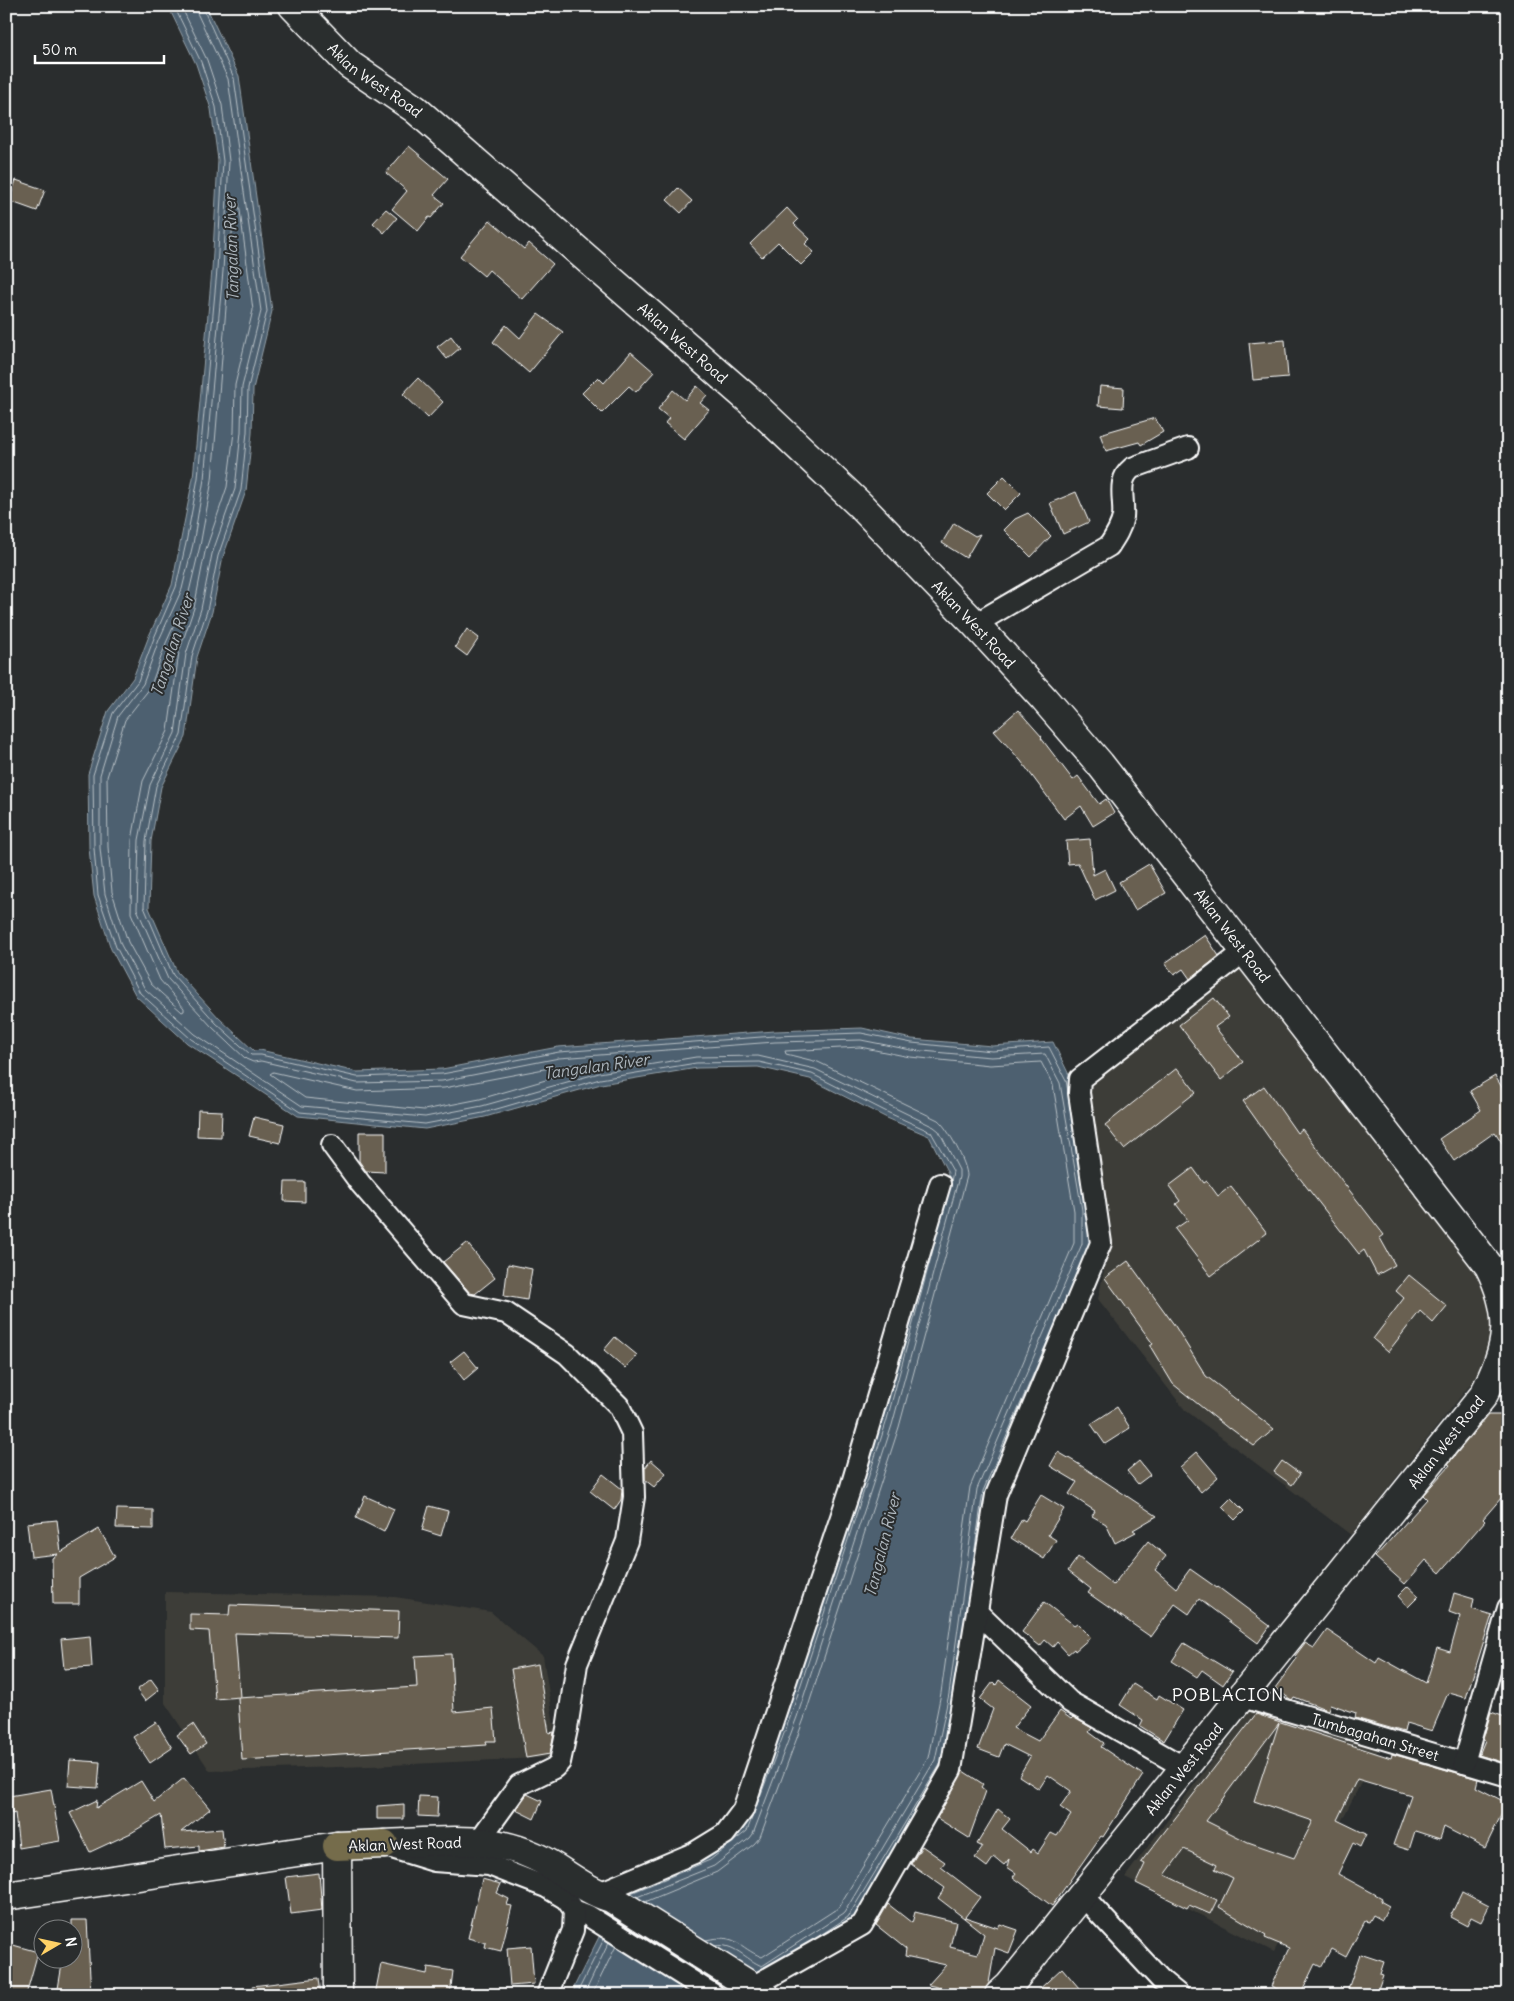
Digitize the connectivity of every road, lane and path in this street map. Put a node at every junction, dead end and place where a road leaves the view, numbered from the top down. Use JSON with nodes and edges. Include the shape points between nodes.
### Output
{"nodes":[{"id":1,"x":293,"y":6,"type":"edge"},
{"id":2,"x":1188,"y":448,"type":"dead end"},
{"id":3,"x":975,"y":624,"type":"junction"},
{"id":4,"x":1246,"y":950,"type":"junction"},
{"id":5,"x":332,"y":1145,"type":"dead end"},
{"id":6,"x":940,"y":1184,"type":"dead end"},
{"id":7,"x":1506,"y":1307,"type":"edge"},
{"id":8,"x":1496,"y":1396,"type":"edge"},
{"id":9,"x":1508,"y":1608,"type":"edge"},
{"id":10,"x":977,"y":1612,"type":"junction"},
{"id":11,"x":1242,"y":1697,"type":"junction"},
{"id":12,"x":1464,"y":1763,"type":"junction"},
{"id":13,"x":1185,"y":1768,"type":"junction"},
{"id":14,"x":1508,"y":1776,"type":"edge"},
{"id":15,"x":478,"y":1842,"type":"junction"},
{"id":16,"x":384,"y":1844,"type":"junction"},
{"id":17,"x":337,"y":1846,"type":"junction"},
{"id":18,"x":6,"y":1896,"type":"edge"},
{"id":19,"x":1082,"y":1896,"type":"junction"},
{"id":20,"x":592,"y":1904,"type":"junction"},
{"id":21,"x":760,"y":1991,"type":"edge"},
{"id":22,"x":713,"y":1994,"type":"edge"},
{"id":23,"x":338,"y":1995,"type":"edge"},
{"id":24,"x":548,"y":1995,"type":"edge"},
{"id":25,"x":999,"y":1995,"type":"edge"},
{"id":26,"x":1179,"y":1995,"type":"edge"}],
"edges":[{"from":1,"to":3,"type":"main road","name":"Aklan West Road","via":[[350,65],[415,109],[748,400],[860,505]]},
{"from":2,"to":3,"type":"street","via":[[1132,468],[1125,474],[1123,516],[1109,546]]},
{"from":3,"to":4,"type":"main road","name":"Aklan West Road","via":[[1100,764]]},
{"from":4,"to":7,"type":"main road","name":"Aklan West Road","via":[[1489,1266]]},
{"from":4,"to":10,"type":"street","via":[[1080,1079],[1079,1093],[1101,1243],[996,1495]]},
{"from":5,"to":15,"type":"street","via":[[360,1183],[464,1304],[506,1313],[567,1354],[618,1406],[632,1433],[634,1497],[627,1541],[577,1664],[560,1762],[519,1785]]},
{"from":6,"to":20,"type":"street","via":[[850,1490],[743,1810],[725,1834]]},
{"from":7,"to":8,"type":"main road","name":"Aklan West Road","via":[[1503,1352],[1495,1373]]},
{"from":8,"to":11,"type":"main road","name":"Aklan West Road"},
{"from":9,"to":12,"type":"street"},
{"from":10,"to":13,"type":"street","via":[[1070,1702]]},
{"from":10,"to":21,"type":"street","via":[[951,1770],[862,1925]]},
{"from":11,"to":12,"type":"street","name":"Tumbagahan Street"},
{"from":11,"to":13,"type":"main road","name":"Aklan West Road"},
{"from":12,"to":14,"type":"street","name":"Tumbagahan Street"},
{"from":13,"to":19,"type":"main road","name":"Aklan West Road"},
{"from":15,"to":16,"type":"main road","name":"Aklan West Road"},
{"from":15,"to":20,"type":"main road","name":"Aklan West Road","via":[[518,1849],[549,1863]]},
{"from":16,"to":17,"type":"main road","name":"Aklan West Road"},
{"from":16,"to":20,"type":"street","via":[[434,1861],[490,1865],[566,1898]]},
{"from":17,"to":18,"type":"main road","name":"Aklan West Road"},
{"from":17,"to":23,"type":"main road"},
{"from":19,"to":25,"type":"main road","name":"Aklan West Road"},
{"from":19,"to":26,"type":"street"},
{"from":20,"to":21,"type":"main road","name":"Aklan West Road","via":[[722,1968]]},
{"from":20,"to":22,"type":"street"},
{"from":20,"to":24,"type":"street","via":[[573,1930]]}]}
